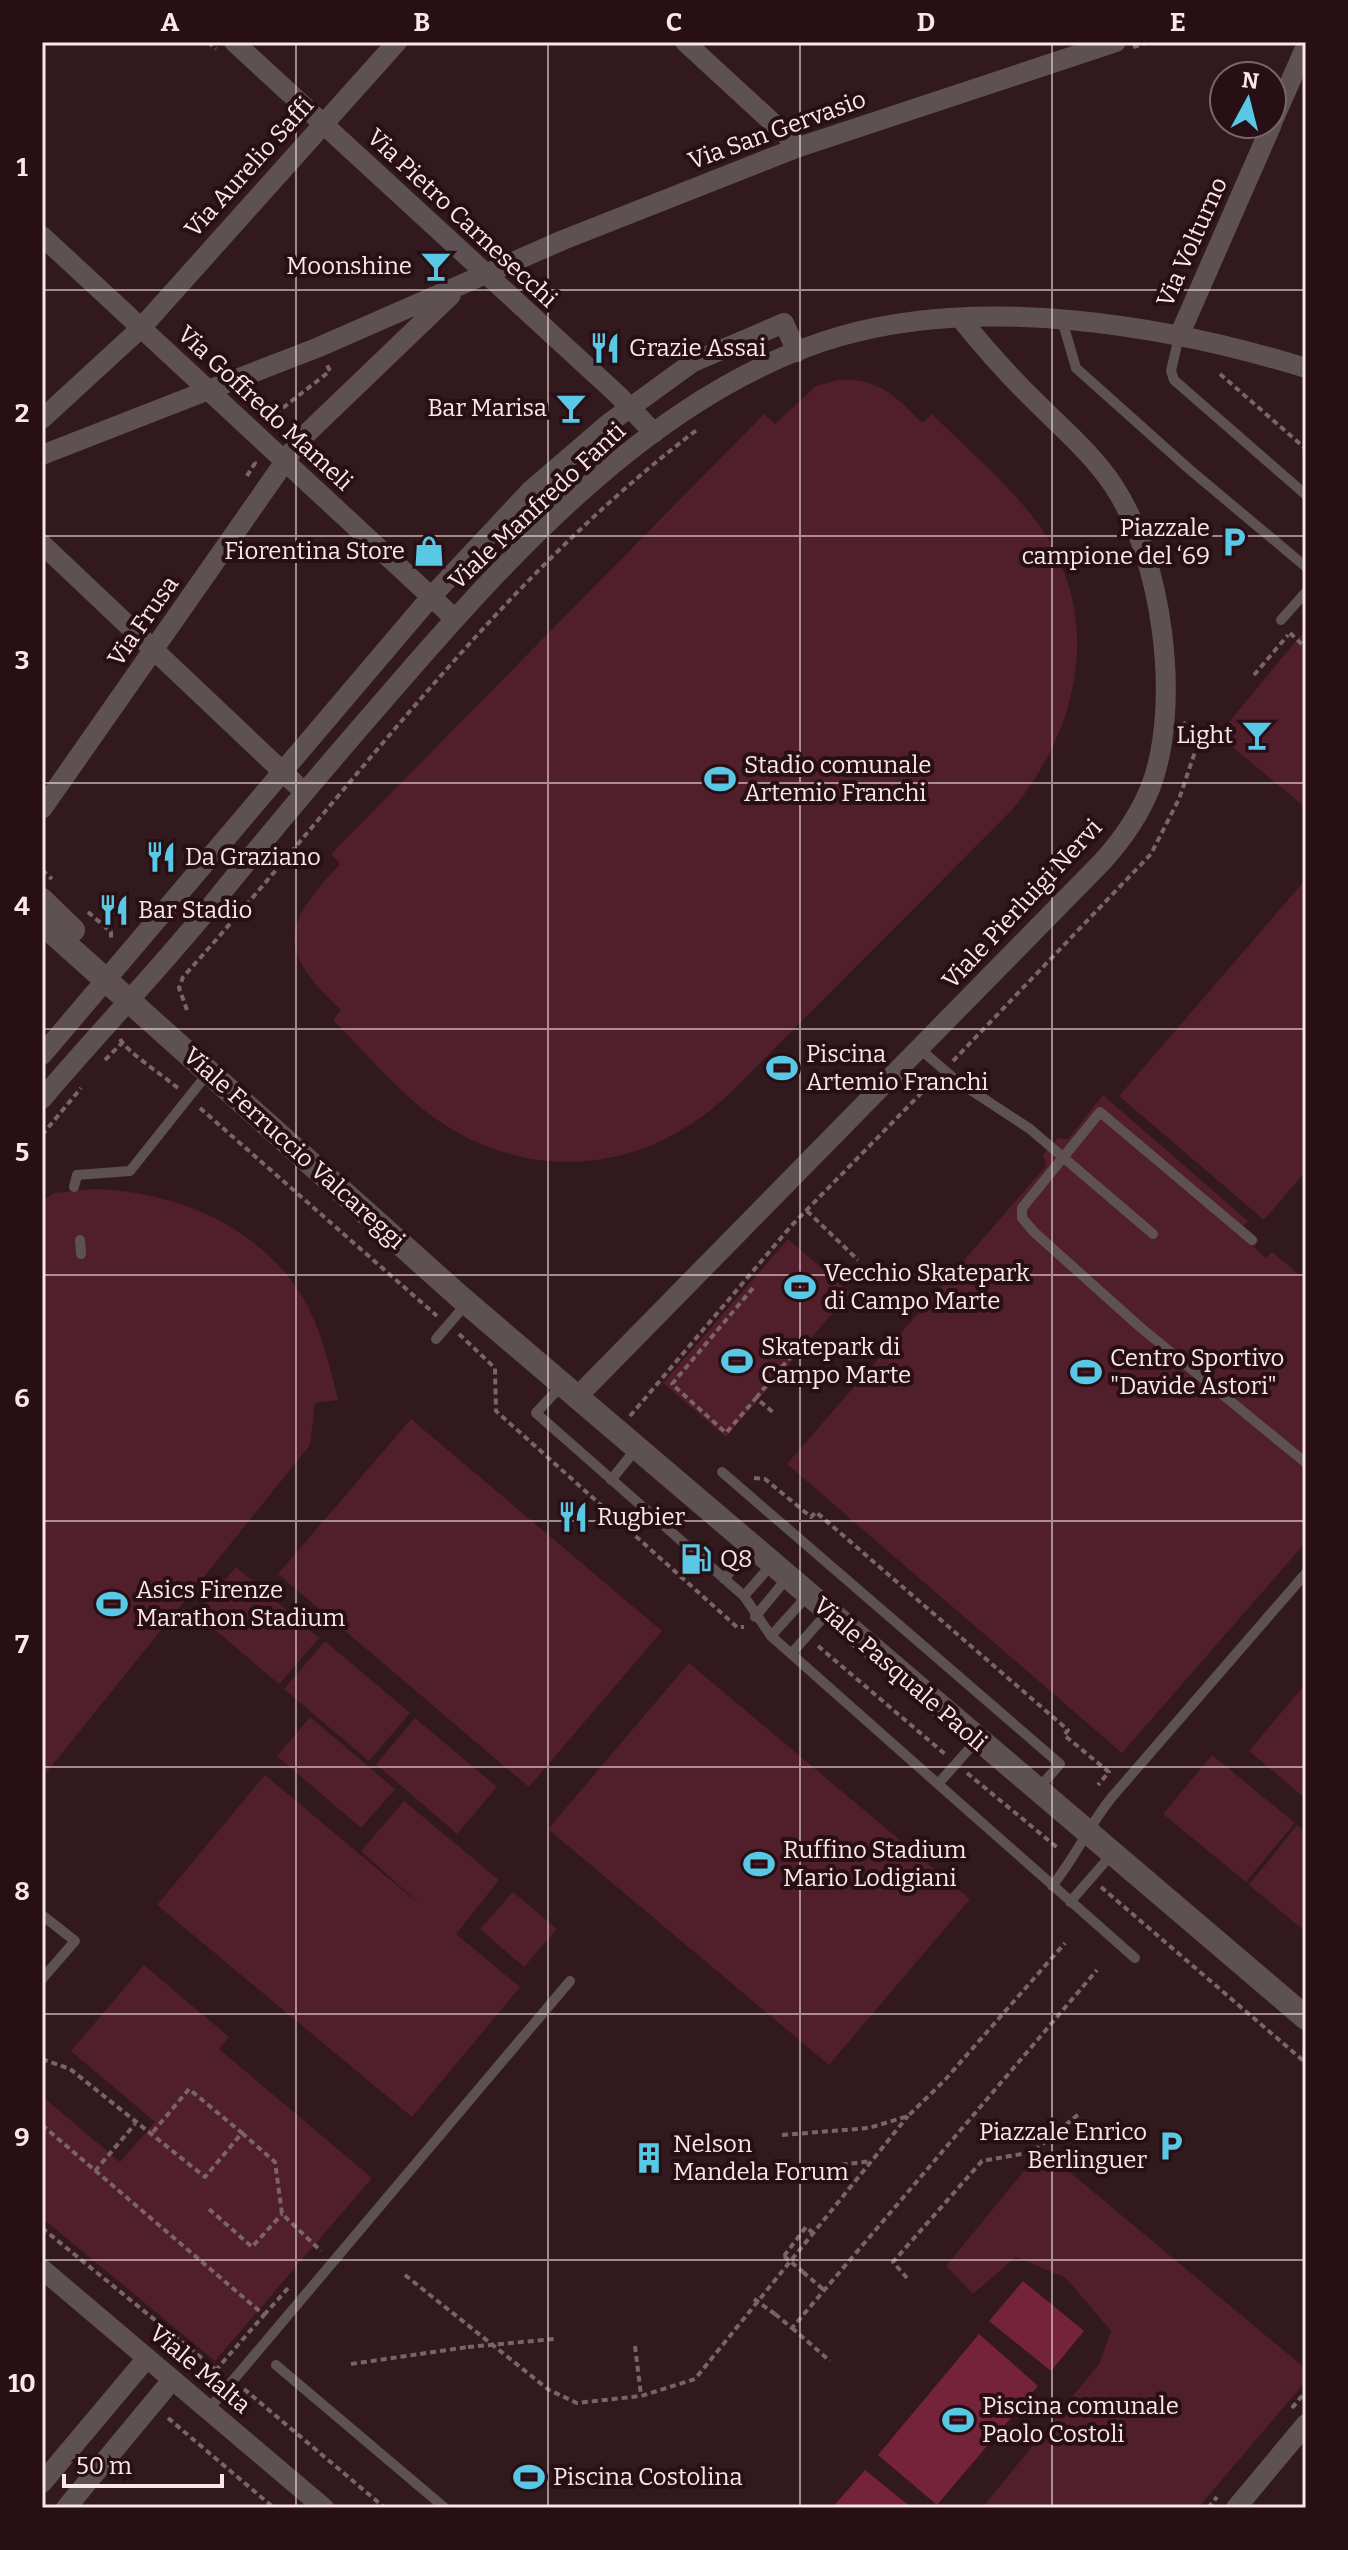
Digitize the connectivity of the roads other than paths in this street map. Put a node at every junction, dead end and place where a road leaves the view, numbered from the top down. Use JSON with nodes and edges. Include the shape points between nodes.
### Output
{"nodes":[{"id":1,"x":397,"y":42,"type":"edge"},
{"id":2,"x":685,"y":42,"type":"edge"},
{"id":3,"x":1116,"y":42,"type":"edge"},
{"id":4,"x":1306,"y":46,"type":"edge"},
{"id":5,"x":227,"y":47,"type":"edge"},
{"id":6,"x":1288,"y":87,"type":"edge"},
{"id":7,"x":322,"y":123,"type":"junction"},
{"id":8,"x":1265,"y":140,"type":"edge"},
{"id":9,"x":799,"y":147,"type":"junction"},
{"id":10,"x":42,"y":236,"type":"edge"},
{"id":11,"x":484,"y":274,"type":"junction"},
{"id":12,"x":464,"y":284,"type":"junction"},
{"id":13,"x":961,"y":319,"type":"junction"},
{"id":14,"x":1062,"y":320,"type":"junction"},
{"id":15,"x":141,"y":328,"type":"junction"},
{"id":16,"x":1179,"y":336,"type":"junction"},
{"id":17,"x":797,"y":352,"type":"junction"},
{"id":18,"x":1306,"y":368,"type":"edge"},
{"id":19,"x":208,"y":390,"type":"junction"},
{"id":20,"x":629,"y":407,"type":"junction"},
{"id":21,"x":42,"y":419,"type":"edge"},
{"id":22,"x":654,"y":433,"type":"junction"},
{"id":23,"x":42,"y":455,"type":"edge"},
{"id":24,"x":283,"y":461,"type":"junction"},
{"id":25,"x":1306,"y":495,"type":"edge"},
{"id":26,"x":42,"y":544,"type":"edge"},
{"id":27,"x":1306,"y":567,"type":"edge"},
{"id":28,"x":1306,"y":592,"type":"edge"},
{"id":29,"x":430,"y":598,"type":"junction"},
{"id":30,"x":454,"y":618,"type":"junction"},
{"id":31,"x":1281,"y":620,"type":"dead end"},
{"id":32,"x":154,"y":652,"type":"junction"},
{"id":33,"x":280,"y":772,"type":"junction"},
{"id":34,"x":304,"y":792,"type":"junction"},
{"id":35,"x":42,"y":809,"type":"edge"},
{"id":36,"x":42,"y":900,"type":"edge"},
{"id":37,"x":42,"y":923,"type":"edge"},
{"id":38,"x":105,"y":982,"type":"junction"},
{"id":39,"x":128,"y":1001,"type":"junction"},
{"id":40,"x":920,"y":1049,"type":"junction"},
{"id":41,"x":42,"y":1055,"type":"edge"},
{"id":42,"x":210,"y":1072,"type":"junction"},
{"id":43,"x":42,"y":1099,"type":"edge"},
{"id":44,"x":1062,"y":1156,"type":"junction"},
{"id":45,"x":74,"y":1187,"type":"dead end"},
{"id":46,"x":1153,"y":1234,"type":"dead end"},
{"id":47,"x":80,"y":1240,"type":"dead end"},
{"id":48,"x":1252,"y":1240,"type":"dead end"},
{"id":49,"x":81,"y":1254,"type":"dead end"},
{"id":50,"x":463,"y":1300,"type":"junction"},
{"id":51,"x":436,"y":1339,"type":"dead end"},
{"id":52,"x":570,"y":1391,"type":"junction"},
{"id":53,"x":636,"y":1449,"type":"junction"},
{"id":54,"x":1306,"y":1463,"type":"edge"},
{"id":55,"x":722,"y":1472,"type":"dead end"},
{"id":56,"x":611,"y":1480,"type":"junction"},
{"id":57,"x":751,"y":1547,"type":"junction"},
{"id":58,"x":780,"y":1571,"type":"junction"},
{"id":59,"x":1306,"y":1573,"type":"edge"},
{"id":60,"x":724,"y":1579,"type":"junction"},
{"id":61,"x":808,"y":1595,"type":"junction"},
{"id":62,"x":744,"y":1596,"type":"junction"},
{"id":63,"x":828,"y":1612,"type":"junction"},
{"id":64,"x":755,"y":1617,"type":"junction"},
{"id":65,"x":771,"y":1636,"type":"junction"},
{"id":66,"x":791,"y":1654,"type":"junction"},
{"id":67,"x":977,"y":1740,"type":"junction"},
{"id":68,"x":938,"y":1784,"type":"junction"},
{"id":69,"x":1037,"y":1791,"type":"junction"},
{"id":70,"x":1087,"y":1832,"type":"junction"},
{"id":71,"x":1112,"y":1854,"type":"junction"},
{"id":72,"x":1052,"y":1886,"type":"junction"},
{"id":73,"x":1070,"y":1902,"type":"junction"},
{"id":74,"x":42,"y":1915,"type":"edge"},
{"id":75,"x":1135,"y":1958,"type":"dead end"},
{"id":76,"x":42,"y":1979,"type":"edge"},
{"id":77,"x":570,"y":1981,"type":"dead end"},
{"id":78,"x":1306,"y":2018,"type":"edge"},
{"id":79,"x":42,"y":2269,"type":"edge"},
{"id":80,"x":147,"y":2358,"type":"junction"},
{"id":81,"x":276,"y":2365,"type":"dead end"},
{"id":82,"x":172,"y":2380,"type":"junction"},
{"id":83,"x":208,"y":2410,"type":"junction"},
{"id":84,"x":1306,"y":2424,"type":"edge"},
{"id":85,"x":42,"y":2483,"type":"edge"},
{"id":86,"x":66,"y":2508,"type":"edge"},
{"id":87,"x":324,"y":2508,"type":"edge"},
{"id":88,"x":445,"y":2508,"type":"edge"},
{"id":89,"x":1236,"y":2508,"type":"edge"}],
"edges":[{"from":1,"to":7,"type":"street","name":"Via Aurelio Saffi"},
{"from":2,"to":9,"type":"street"},
{"from":3,"to":9,"type":"street","name":"Via San Gervasio"},
{"from":4,"to":6,"type":"street","name":"Via Volturno"},
{"from":5,"to":7,"type":"street","name":"Via Pietro Carnesecchi"},
{"from":7,"to":11,"type":"street","name":"Via Pietro Carnesecchi"},
{"from":7,"to":15,"type":"street","name":"Via Aurelio Saffi"},
{"from":8,"to":16,"type":"street","name":"Via Volturno"},
{"from":9,"to":11,"type":"street","name":"Via San Gervasio"},
{"from":10,"to":15,"type":"street","name":"Via Goffredo Mameli"},
{"from":11,"to":12,"type":"street","name":"Via San Gervasio"},
{"from":11,"to":20,"type":"street","name":"Via Pietro Carnesecchi"},
{"from":12,"to":19,"type":"street","name":"Via San Gervasio"},
{"from":12,"to":24,"type":"street","name":"Via San Gervasio"},
{"from":13,"to":14,"type":"street","name":"Viale Manfredo Fanti"},
{"from":13,"to":17,"type":"street","name":"Viale Manfredo Fanti","via":[[866,329]]},
{"from":13,"to":40,"type":"street","name":"Viale Pierluigi Nervi","via":[[1093,461],[1125,507],[1146,555],[1158,608],[1164,721],[1151,787],[1120,841]]},
{"from":14,"to":16,"type":"street","name":"Viale Manfredo Fanti"},
{"from":14,"to":27,"type":"lane","via":[[1076,368]]},
{"from":15,"to":19,"type":"street","name":"Via Goffredo Mameli"},
{"from":15,"to":21,"type":"street","name":"Via Aurelio Saffi"},
{"from":16,"to":18,"type":"street","name":"Viale Manfredo Fanti"},
{"from":16,"to":25,"type":"lane","via":[[1174,380]]},
{"from":17,"to":20,"type":"street","via":[[784,323],[693,362]]},
{"from":17,"to":22,"type":"street","name":"Viale Manfredo Fanti","via":[[712,393]]},
{"from":19,"to":23,"type":"street","name":"Via San Gervasio"},
{"from":19,"to":24,"type":"street","name":"Via Goffredo Mameli"},
{"from":20,"to":22,"type":"street","name":"Via Pietro Carnesecchi"},
{"from":20,"to":29,"type":"street","via":[[531,490]]},
{"from":22,"to":30,"type":"street","name":"Viale Manfredo Fanti","via":[[538,533]]},
{"from":24,"to":29,"type":"street","name":"Via Goffredo Mameli"},
{"from":24,"to":32,"type":"street","name":"Via Frusa"},
{"from":26,"to":32,"type":"street"},
{"from":28,"to":31,"type":"lane"},
{"from":29,"to":30,"type":"street","name":"Via Goffredo Mameli"},
{"from":29,"to":33,"type":"street"},
{"from":30,"to":34,"type":"street","name":"Viale Manfredo Fanti"},
{"from":32,"to":33,"type":"street"},
{"from":32,"to":35,"type":"street","name":"Via Frusa"},
{"from":33,"to":34,"type":"street"},
{"from":33,"to":38,"type":"street"},
{"from":34,"to":39,"type":"street","name":"Viale Manfredo Fanti"},
{"from":36,"to":38,"type":"street","via":[[94,950]]},
{"from":37,"to":38,"type":"street","name":"Viale Ferruccio Valcareggi"},
{"from":38,"to":39,"type":"street","name":"Viale Ferruccio Valcareggi"},
{"from":38,"to":41,"type":"street"},
{"from":39,"to":42,"type":"street","name":"Viale Ferruccio Valcareggi"},
{"from":39,"to":43,"type":"street","name":"Viale Manfredo Fanti"},
{"from":40,"to":44,"type":"lane"},
{"from":40,"to":52,"type":"street","name":"Viale Pierluigi Nervi"},
{"from":42,"to":45,"type":"lane","via":[[130,1171],[77,1175]]},
{"from":42,"to":50,"type":"street","name":"Viale Ferruccio Valcareggi"},
{"from":44,"to":46,"type":"lane"},
{"from":44,"to":48,"type":"lane","via":[[1100,1112]]},
{"from":44,"to":54,"type":"lane","via":[[1026,1199],[1022,1218],[1140,1327]]},
{"from":47,"to":49,"type":"lane"},
{"from":50,"to":51,"type":"lane"},
{"from":50,"to":52,"type":"street","name":"Viale Pasquale Paoli"},
{"from":52,"to":53,"type":"street","name":"Viale Pasquale Paoli"},
{"from":52,"to":56,"type":"lane","via":[[536,1413]]},
{"from":53,"to":56,"type":"lane"},
{"from":53,"to":57,"type":"street","name":"Viale Pasquale Paoli"},
{"from":55,"to":69,"type":"lane","via":[[1060,1764]]},
{"from":56,"to":60,"type":"lane"},
{"from":57,"to":58,"type":"street","name":"Viale Pasquale Paoli"},
{"from":57,"to":60,"type":"lane"},
{"from":58,"to":61,"type":"street","name":"Viale Pasquale Paoli"},
{"from":58,"to":62,"type":"lane"},
{"from":58,"to":64,"type":"lane"},
{"from":59,"to":70,"type":"lane"},
{"from":60,"to":62,"type":"lane"},
{"from":61,"to":63,"type":"street","name":"Viale Pasquale Paoli"},
{"from":61,"to":65,"type":"lane"},
{"from":62,"to":64,"type":"lane"},
{"from":63,"to":66,"type":"lane"},
{"from":63,"to":67,"type":"street","name":"Viale Pasquale Paoli"},
{"from":64,"to":65,"type":"lane"},
{"from":65,"to":66,"type":"lane"},
{"from":66,"to":68,"type":"lane"},
{"from":67,"to":68,"type":"lane"},
{"from":67,"to":69,"type":"street","name":"Viale Pasquale Paoli"},
{"from":68,"to":72,"type":"lane"},
{"from":69,"to":70,"type":"street","name":"Viale Pasquale Paoli"},
{"from":70,"to":71,"type":"street","name":"Viale Pasquale Paoli"},
{"from":70,"to":72,"type":"lane","via":[[1073,1861]]},
{"from":71,"to":73,"type":"lane"},
{"from":71,"to":78,"type":"street","name":"Viale Pasquale Paoli"},
{"from":72,"to":73,"type":"lane"},
{"from":73,"to":75,"type":"lane"},
{"from":74,"to":76,"type":"lane","via":[[75,1941]]},
{"from":77,"to":83,"type":"lane"},
{"from":79,"to":80,"type":"street","name":"Viale Malta"},
{"from":80,"to":82,"type":"street","name":"Viale Malta"},
{"from":80,"to":85,"type":"street"},
{"from":81,"to":88,"type":"lane"},
{"from":82,"to":83,"type":"street","name":"Viale Malta"},
{"from":82,"to":86,"type":"street"},
{"from":83,"to":87,"type":"street","name":"Viale Malta"},
{"from":84,"to":89,"type":"street"}]}
